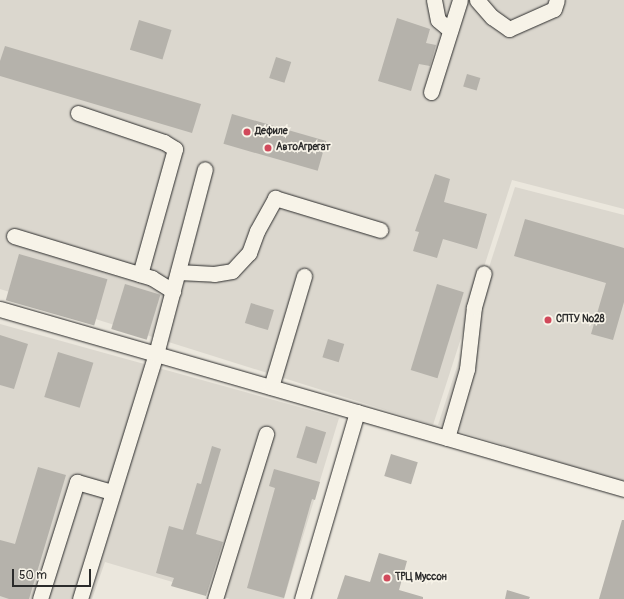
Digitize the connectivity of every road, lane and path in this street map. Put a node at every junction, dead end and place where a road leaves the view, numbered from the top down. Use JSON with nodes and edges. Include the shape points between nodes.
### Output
{"nodes":[{"id":1,"x":434,"y":0,"type":"edge"},
{"id":2,"x":460,"y":0,"type":"edge"},
{"id":3,"x":476,"y":0,"type":"edge"},
{"id":4,"x":557,"y":0,"type":"edge"},
{"id":5,"x":450,"y":30,"type":"junction"},
{"id":6,"x":431,"y":92,"type":"dead end"},
{"id":7,"x":78,"y":112,"type":"dead end"},
{"id":8,"x":205,"y":169,"type":"dead end"},
{"id":9,"x":380,"y":230,"type":"dead end"},
{"id":10,"x":14,"y":236,"type":"dead end"},
{"id":11,"x":178,"y":272,"type":"junction"},
{"id":12,"x":484,"y":273,"type":"dead end"},
{"id":13,"x":140,"y":274,"type":"junction"},
{"id":14,"x":304,"y":276,"type":"dead end"},
{"id":15,"x":173,"y":291,"type":"junction"},
{"id":16,"x":0,"y":309,"type":"edge"},
{"id":17,"x":156,"y":354,"type":"junction"},
{"id":18,"x":271,"y":387,"type":"junction"},
{"id":19,"x":357,"y":412,"type":"junction"},
{"id":20,"x":266,"y":434,"type":"dead end"},
{"id":21,"x":447,"y":438,"type":"junction"},
{"id":22,"x":624,"y":489,"type":"edge"},
{"id":23,"x":113,"y":492,"type":"junction"},
{"id":24,"x":40,"y":599,"type":"edge"},
{"id":25,"x":80,"y":599,"type":"edge"},
{"id":26,"x":215,"y":599,"type":"edge"},
{"id":27,"x":302,"y":599,"type":"edge"}],
"edges":[{"from":1,"to":5,"type":"lane","via":[[438,20]]},
{"from":2,"to":5,"type":"lane"},
{"from":3,"to":4,"type":"lane","via":[[492,17],[510,28],[554,9]]},
{"from":5,"to":6,"type":"lane"},
{"from":7,"to":13,"type":"lane","via":[[164,142],[175,149]]},
{"from":8,"to":11,"type":"lane"},
{"from":9,"to":11,"type":"lane","via":[[275,198],[257,231],[250,253],[232,270],[214,274]]},
{"from":10,"to":13,"type":"lane"},
{"from":11,"to":15,"type":"lane"},
{"from":12,"to":21,"type":"lane","via":[[474,307],[466,369]]},
{"from":13,"to":15,"type":"lane"},
{"from":14,"to":18,"type":"lane"},
{"from":15,"to":17,"type":"lane"},
{"from":16,"to":17,"type":"lane"},
{"from":17,"to":18,"type":"lane"},
{"from":17,"to":23,"type":"lane"},
{"from":18,"to":19,"type":"lane"},
{"from":19,"to":21,"type":"lane"},
{"from":19,"to":27,"type":"lane"},
{"from":20,"to":26,"type":"lane"},
{"from":21,"to":22,"type":"lane"},
{"from":23,"to":24,"type":"lane","via":[[77,482]]},
{"from":23,"to":25,"type":"lane"}]}
